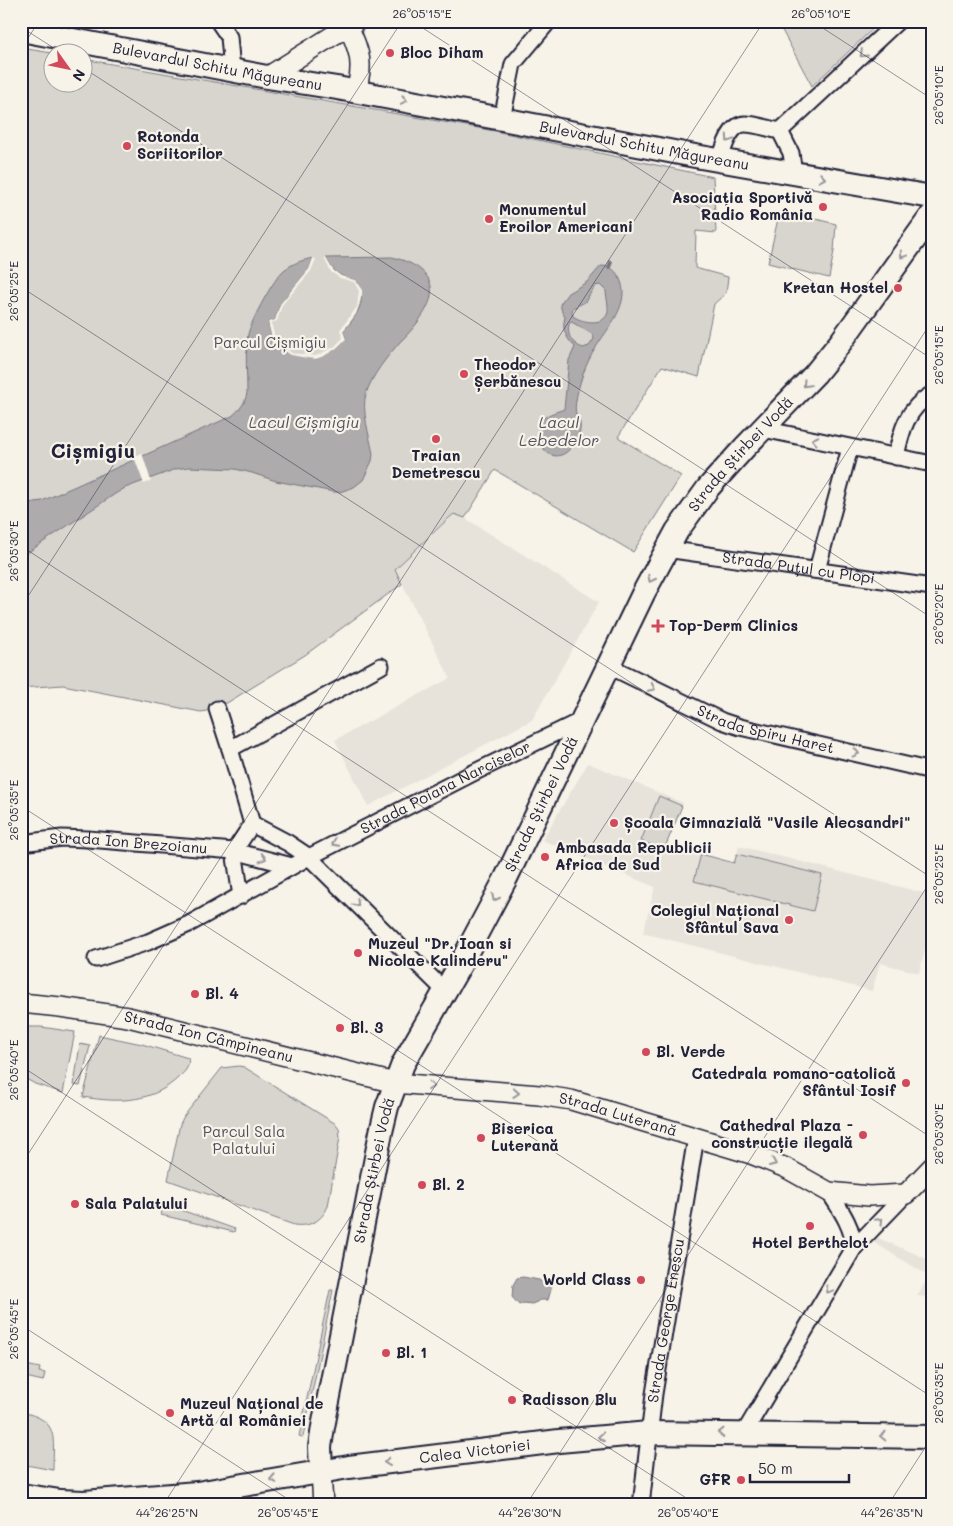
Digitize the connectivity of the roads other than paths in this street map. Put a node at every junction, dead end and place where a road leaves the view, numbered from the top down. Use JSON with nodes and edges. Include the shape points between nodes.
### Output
{"nodes":[{"id":1,"x":218,"y":21,"type":"edge"},
{"id":2,"x":549,"y":21,"type":"edge"},
{"id":3,"x":898,"y":21,"type":"edge"},
{"id":4,"x":352,"y":24,"type":"edge"},
{"id":5,"x":21,"y":30,"type":"edge"},
{"id":6,"x":232,"y":70,"type":"junction"},
{"id":7,"x":267,"y":77,"type":"junction"},
{"id":8,"x":356,"y":92,"type":"junction"},
{"id":9,"x":502,"y":119,"type":"junction"},
{"id":10,"x":780,"y":131,"type":"junction"},
{"id":11,"x":720,"y":160,"type":"junction"},
{"id":12,"x":794,"y":173,"type":"junction"},
{"id":13,"x":932,"y":197,"type":"edge"},
{"id":14,"x":932,"y":215,"type":"edge"},
{"id":15,"x":932,"y":394,"type":"edge"},
{"id":16,"x":763,"y":429,"type":"junction"},
{"id":17,"x":850,"y":448,"type":"junction"},
{"id":18,"x":896,"y":457,"type":"junction"},
{"id":19,"x":932,"y":464,"type":"edge"},
{"id":20,"x":666,"y":549,"type":"junction"},
{"id":21,"x":817,"y":570,"type":"junction"},
{"id":22,"x":932,"y":587,"type":"edge"},
{"id":23,"x":381,"y":666,"type":"dead end"},
{"id":24,"x":609,"y":666,"type":"junction"},
{"id":25,"x":218,"y":709,"type":"dead end"},
{"id":26,"x":582,"y":720,"type":"junction"},
{"id":27,"x":230,"y":749,"type":"junction"},
{"id":28,"x":932,"y":771,"type":"edge"},
{"id":29,"x":252,"y":824,"type":"junction"},
{"id":30,"x":21,"y":843,"type":"edge"},
{"id":31,"x":234,"y":850,"type":"junction"},
{"id":32,"x":309,"y":857,"type":"junction"},
{"id":33,"x":292,"y":866,"type":"junction"},
{"id":34,"x":241,"y":896,"type":"junction"},
{"id":35,"x":96,"y":959,"type":"dead end"},
{"id":36,"x":445,"y":991,"type":"junction"},
{"id":37,"x":21,"y":1003,"type":"edge"},
{"id":38,"x":395,"y":1083,"type":"junction"},
{"id":39,"x":696,"y":1137,"type":"junction"},
{"id":40,"x":932,"y":1167,"type":"edge"},
{"id":41,"x":829,"y":1192,"type":"junction"},
{"id":42,"x":906,"y":1194,"type":"junction"},
{"id":43,"x":854,"y":1248,"type":"junction"},
{"id":44,"x":649,"y":1433,"type":"junction"},
{"id":45,"x":744,"y":1433,"type":"junction"},
{"id":46,"x":932,"y":1436,"type":"edge"},
{"id":47,"x":321,"y":1470,"type":"junction"},
{"id":48,"x":21,"y":1496,"type":"edge"},
{"id":49,"x":197,"y":1499,"type":"edge"},
{"id":50,"x":82,"y":1503,"type":"edge"},
{"id":51,"x":323,"y":1505,"type":"edge"},
{"id":52,"x":641,"y":1505,"type":"edge"}],
"edges":[{"from":1,"to":6,"type":"street","via":[[229,37]]},
{"from":2,"to":9,"type":"street","via":[[513,64]]},
{"from":3,"to":10,"type":"street","one_way":true},
{"from":4,"to":7,"type":"street"},
{"from":4,"to":8,"type":"street","via":[[360,56],[361,76]]},
{"from":5,"to":6,"type":"main road","name":"Bulevardul Schitu Măgureanu"},
{"from":6,"to":7,"type":"main road","name":"Bulevardul Schitu Măgureanu"},
{"from":7,"to":8,"type":"main road","name":"Bulevardul Schitu Măgureanu"},
{"from":8,"to":9,"type":"main road","name":"Bulevardul Schitu Măgureanu","one_way":true},
{"from":9,"to":11,"type":"main road","name":"Bulevardul Schitu Măgureanu"},
{"from":10,"to":11,"type":"street","one_way":true,"via":[[739,125],[725,142]]},
{"from":10,"to":12,"type":"street","via":[[791,153]]},
{"from":11,"to":12,"type":"main road","name":"Bulevardul Schitu Măgureanu"},
{"from":12,"to":13,"type":"main road","name":"Bulevardul Schitu Măgureanu","one_way":true},
{"from":14,"to":16,"type":"main road","name":"Strada Știrbei Vodă","one_way":true,"via":[[840,343]]},
{"from":15,"to":18,"type":"street","via":[[905,422]]},
{"from":17,"to":16,"type":"street","one_way":true},
{"from":16,"to":20,"type":"main road","name":"Strada Știrbei Vodă","via":[[708,488]]},
{"from":17,"to":18,"type":"street"},
{"from":17,"to":21,"type":"street"},
{"from":18,"to":19,"type":"street"},
{"from":20,"to":21,"type":"street","name":"Strada Puțul cu Plopi"},
{"from":20,"to":24,"type":"main road","name":"Strada Știrbei Vodă","one_way":true},
{"from":21,"to":22,"type":"street","name":"Strada Puțul cu Plopi"},
{"from":23,"to":27,"type":"street"},
{"from":24,"to":26,"type":"main road","name":"Strada Știrbei Vodă"},
{"from":24,"to":28,"type":"street","name":"Strada Spiru Haret","one_way":true,"via":[[740,727]]},
{"from":25,"to":27,"type":"street"},
{"from":26,"to":32,"type":"street","name":"Strada Poiana Narciselor","one_way":true},
{"from":26,"to":36,"type":"main road","name":"Strada Știrbei Vodă","one_way":true,"via":[[506,878]]},
{"from":27,"to":29,"type":"street"},
{"from":29,"to":31,"type":"street"},
{"from":29,"to":32,"type":"street"},
{"from":30,"to":31,"type":"street","name":"Strada Ion Brezoianu","via":[[62,838]]},
{"from":31,"to":33,"type":"street","name":"Strada Ion Brezoianu","one_way":true},
{"from":31,"to":34,"type":"street"},
{"from":32,"to":33,"type":"street","name":"Strada Poiana Narciselor"},
{"from":32,"to":36,"type":"street","one_way":true},
{"from":33,"to":34,"type":"street","name":"Strada Poiana Narciselor"},
{"from":34,"to":35,"type":"street","via":[[189,924]]},
{"from":36,"to":38,"type":"main road","name":"Strada Știrbei Vodă","via":[[411,1047]]},
{"from":37,"to":38,"type":"street","name":"Strada Ion Câmpineanu","via":[[128,1017]]},
{"from":38,"to":39,"type":"street","name":"Strada Luterană","one_way":true,"via":[[554,1097]]},
{"from":38,"to":47,"type":"main road","name":"Strada Știrbei Vodă","via":[[381,1132],[323,1427]]},
{"from":39,"to":41,"type":"street","name":"Strada Luterană","one_way":true,"via":[[764,1159],[807,1178]]},
{"from":39,"to":44,"type":"street","name":"Strada George Enescu"},
{"from":40,"to":42,"type":"street"},
{"from":41,"to":42,"type":"street","name":"Strada Luterană","via":[[869,1196]]},
{"from":41,"to":43,"type":"street","name":"Strada Luterană","via":[[850,1228]]},
{"from":43,"to":42,"type":"street","one_way":true},
{"from":43,"to":45,"type":"street","one_way":true},
{"from":45,"to":44,"type":"main road","name":"Calea Victoriei","one_way":true},
{"from":44,"to":47,"type":"main road","name":"Calea Victoriei","one_way":true},
{"from":44,"to":52,"type":"street","name":"Strada George Enescu"},
{"from":46,"to":45,"type":"main road","name":"Calea Victoriei","one_way":true},
{"from":47,"to":49,"type":"main road","name":"Calea Victoriei","one_way":true},
{"from":47,"to":51,"type":"street"},
{"from":48,"to":50,"type":"main road","name":"Calea Victoriei"},
{"from":49,"to":50,"type":"main road","name":"Calea Victoriei"}]}
